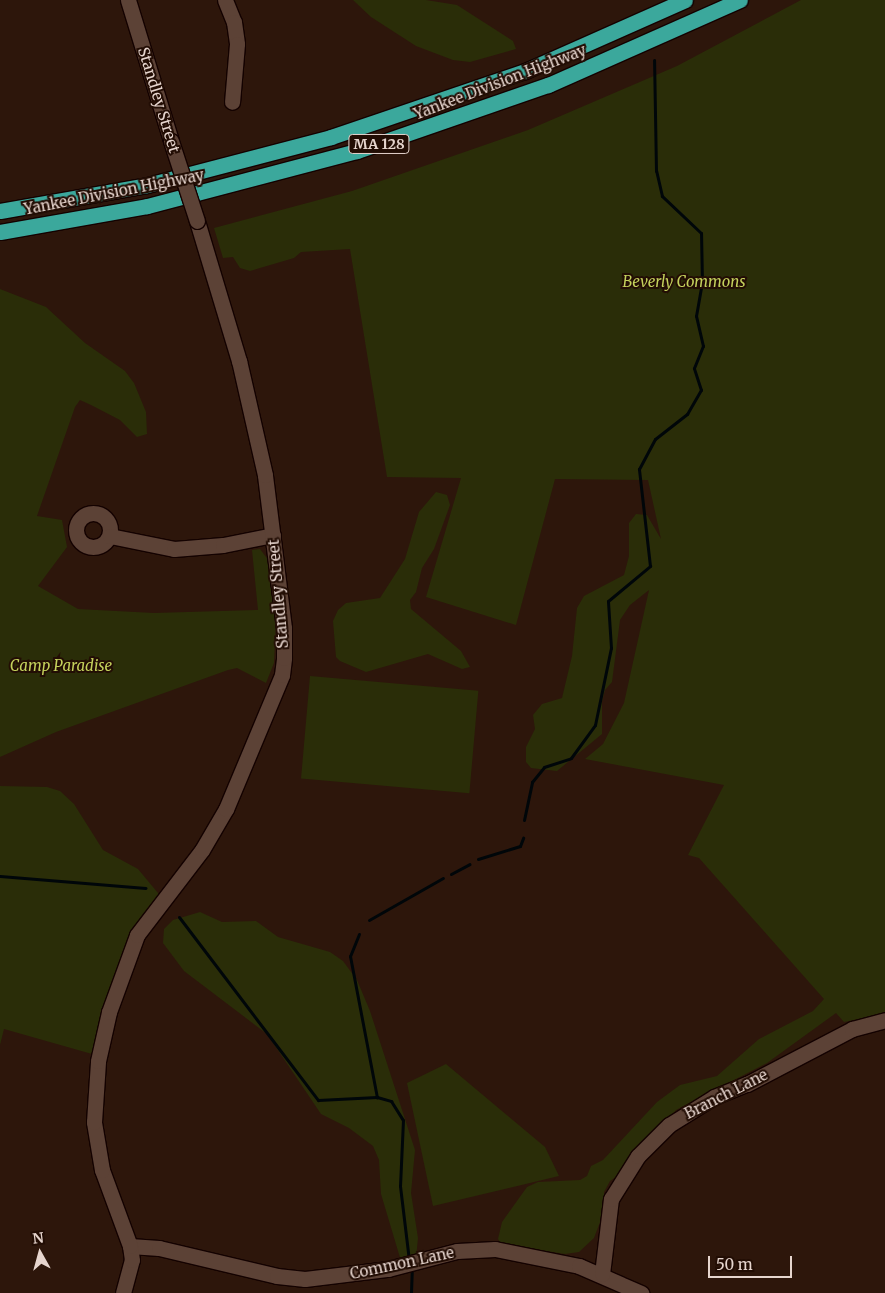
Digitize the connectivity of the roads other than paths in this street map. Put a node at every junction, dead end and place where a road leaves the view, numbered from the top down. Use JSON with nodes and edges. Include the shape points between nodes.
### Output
{"nodes":[{"id":1,"x":128,"y":0,"type":"edge"},
{"id":2,"x":224,"y":0,"type":"edge"},
{"id":3,"x":685,"y":0,"type":"edge"},
{"id":4,"x":740,"y":0,"type":"edge"},
{"id":5,"x":232,"y":102,"type":"dead end"},
{"id":6,"x":0,"y":211,"type":"edge"},
{"id":7,"x":0,"y":232,"type":"edge"},
{"id":8,"x":273,"y":535,"type":"junction"},
{"id":9,"x":110,"y":536,"type":"dead end"},
{"id":10,"x":885,"y":1020,"type":"edge"},
{"id":11,"x":130,"y":1246,"type":"junction"},
{"id":12,"x":602,"y":1274,"type":"junction"},
{"id":13,"x":123,"y":1293,"type":"edge"},
{"id":14,"x":641,"y":1293,"type":"edge"}],
"edges":[{"from":1,"to":8,"type":"street","name":"Standley Street","bridge":true,"via":[[240,361],[265,474]]},
{"from":2,"to":5,"type":"street","via":[[234,22],[237,44]]},
{"from":3,"to":6,"type":"highway","name":"Yankee Division Highway","number":"MA 128","via":[[525,71],[331,137],[147,185]]},
{"from":4,"to":7,"type":"highway","name":"Yankee Division Highway","number":"MA 128","via":[[548,85],[358,151],[147,206]]},
{"from":8,"to":9,"type":"street","via":[[223,545],[174,549]]},
{"from":8,"to":11,"type":"street","name":"Standley Street","via":[[284,628],[282,675],[214,830],[137,936],[114,993],[98,1061],[94,1090],[96,1146]]},
{"from":10,"to":12,"type":"street","name":"Branch Lane","via":[[852,1029],[747,1084],[714,1097],[669,1125],[638,1156],[611,1199]]},
{"from":11,"to":12,"type":"street","name":"Common Lane","via":[[159,1248],[277,1276],[305,1279],[341,1277],[457,1251],[495,1250],[551,1258]]},
{"from":11,"to":13,"type":"street","via":[[132,1260]]},
{"from":12,"to":14,"type":"street","name":"Common Lane"}]}
